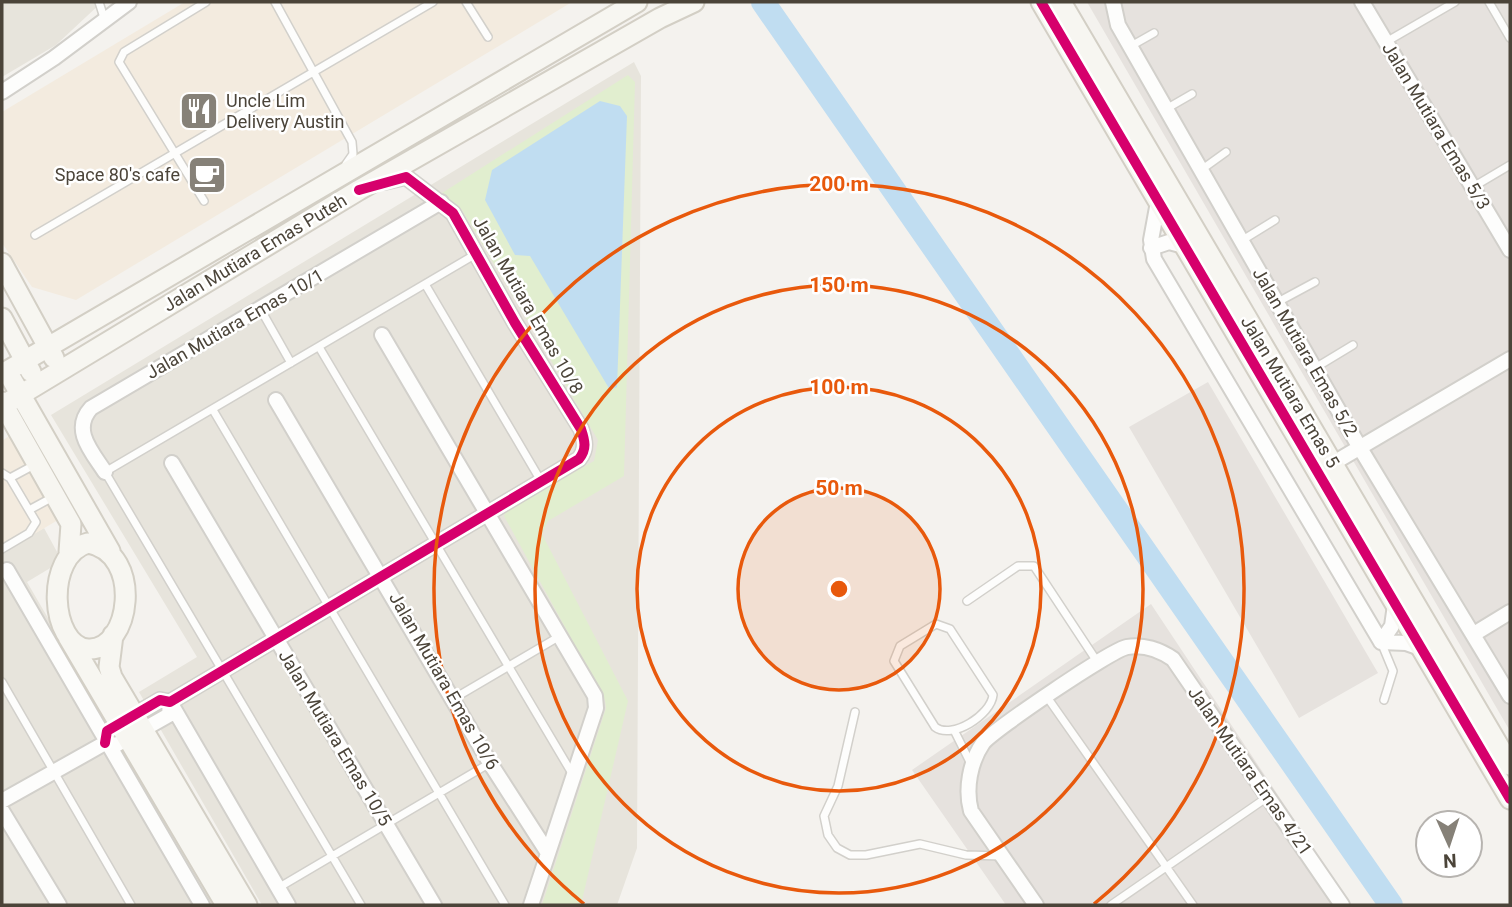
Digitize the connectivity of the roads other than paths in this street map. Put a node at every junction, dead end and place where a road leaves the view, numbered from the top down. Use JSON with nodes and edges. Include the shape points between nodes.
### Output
{"nodes":[{"id":1,"x":99,"y":2,"type":"edge"},
{"id":2,"x":129,"y":2,"type":"edge"},
{"id":3,"x":206,"y":2,"type":"edge"},
{"id":4,"x":275,"y":2,"type":"edge"},
{"id":5,"x":433,"y":2,"type":"edge"},
{"id":6,"x":466,"y":2,"type":"edge"},
{"id":7,"x":637,"y":2,"type":"edge"},
{"id":8,"x":694,"y":2,"type":"edge"},
{"id":9,"x":1041,"y":2,"type":"edge"},
{"id":10,"x":1061,"y":2,"type":"edge"},
{"id":11,"x":1113,"y":2,"type":"edge"},
{"id":12,"x":1363,"y":2,"type":"edge"},
{"id":13,"x":1455,"y":2,"type":"edge"},
{"id":14,"x":1489,"y":2,"type":"edge"},
{"id":15,"x":106,"y":21,"type":"junction"},
{"id":16,"x":1154,"y":33,"type":"dead end"},
{"id":17,"x":488,"y":37,"type":"dead end"},
{"id":18,"x":1510,"y":38,"type":"edge"},
{"id":19,"x":1386,"y":42,"type":"junction"},
{"id":20,"x":1130,"y":47,"type":"junction"},
{"id":21,"x":313,"y":70,"type":"junction"},
{"id":22,"x":2,"y":92,"type":"edge"},
{"id":23,"x":1192,"y":94,"type":"dead end"},
{"id":24,"x":1166,"y":109,"type":"junction"},
{"id":25,"x":1226,"y":152,"type":"dead end"},
{"id":26,"x":174,"y":153,"type":"junction"},
{"id":27,"x":1510,"y":165,"type":"edge"},
{"id":28,"x":1200,"y":170,"type":"junction"},
{"id":29,"x":1473,"y":187,"type":"junction"},
{"id":30,"x":359,"y":190,"type":"junction"},
{"id":31,"x":312,"y":194,"type":"junction"},
{"id":32,"x":204,"y":201,"type":"dead end"},
{"id":33,"x":441,"y":202,"type":"junction"},
{"id":34,"x":1158,"y":202,"type":"junction"},
{"id":35,"x":1275,"y":220,"type":"dead end"},
{"id":36,"x":35,"y":235,"type":"dead end"},
{"id":37,"x":1241,"y":241,"type":"junction"},
{"id":38,"x":1184,"y":246,"type":"junction"},
{"id":39,"x":1151,"y":248,"type":"junction"},
{"id":40,"x":1510,"y":250,"type":"edge"},
{"id":41,"x":477,"y":253,"type":"junction"},
{"id":42,"x":2,"y":263,"type":"edge"},
{"id":43,"x":1315,"y":282,"type":"dead end"},
{"id":44,"x":425,"y":284,"type":"junction"},
{"id":45,"x":1276,"y":303,"type":"junction"},
{"id":46,"x":261,"y":310,"type":"junction"},
{"id":47,"x":32,"y":317,"type":"junction"},
{"id":48,"x":88,"y":324,"type":"junction"},
{"id":49,"x":6,"y":326,"type":"edge"},
{"id":50,"x":382,"y":335,"type":"dead end"},
{"id":51,"x":1353,"y":345,"type":"dead end"},
{"id":52,"x":318,"y":347,"type":"junction"},
{"id":53,"x":48,"y":348,"type":"junction"},
{"id":54,"x":1510,"y":359,"type":"edge"},
{"id":55,"x":25,"y":361,"type":"junction"},
{"id":56,"x":291,"y":363,"type":"junction"},
{"id":57,"x":1314,"y":369,"type":"junction"},
{"id":58,"x":4,"y":372,"type":"edge"},
{"id":59,"x":60,"y":372,"type":"junction"},
{"id":60,"x":38,"y":385,"type":"junction"},
{"id":61,"x":276,"y":400,"type":"dead end"},
{"id":62,"x":11,"y":410,"type":"edge"},
{"id":63,"x":213,"y":410,"type":"junction"},
{"id":64,"x":1360,"y":448,"type":"junction"},
{"id":65,"x":172,"y":463,"type":"dead end"},
{"id":66,"x":36,"y":464,"type":"junction"},
{"id":67,"x":1325,"y":468,"type":"junction"},
{"id":68,"x":104,"y":472,"type":"junction"},
{"id":69,"x":2,"y":473,"type":"edge"},
{"id":70,"x":10,"y":478,"type":"junction"},
{"id":71,"x":542,"y":481,"type":"junction"},
{"id":72,"x":64,"y":491,"type":"junction"},
{"id":73,"x":29,"y":510,"type":"junction"},
{"id":74,"x":488,"y":513,"type":"junction"},
{"id":75,"x":89,"y":516,"type":"junction"},
{"id":76,"x":71,"y":524,"type":"junction"},
{"id":77,"x":436,"y":544,"type":"junction"},
{"id":78,"x":2,"y":549,"type":"edge"},
{"id":79,"x":110,"y":551,"type":"junction"},
{"id":80,"x":69,"y":552,"type":"junction"},
{"id":81,"x":8,"y":570,"type":"dead end"},
{"id":82,"x":382,"y":576,"type":"junction"},
{"id":83,"x":967,"y":601,"type":"dead end"},
{"id":84,"x":1395,"y":605,"type":"junction"},
{"id":85,"x":328,"y":607,"type":"junction"},
{"id":86,"x":1510,"y":612,"type":"edge"},
{"id":87,"x":1474,"y":634,"type":"junction"},
{"id":88,"x":113,"y":635,"type":"junction"},
{"id":89,"x":560,"y":636,"type":"junction"},
{"id":90,"x":68,"y":637,"type":"junction"},
{"id":91,"x":275,"y":638,"type":"junction"},
{"id":92,"x":1381,"y":642,"type":"junction"},
{"id":93,"x":1420,"y":648,"type":"junction"},
{"id":94,"x":1098,"y":663,"type":"junction"},
{"id":95,"x":507,"y":667,"type":"junction"},
{"id":96,"x":222,"y":668,"type":"junction"},
{"id":97,"x":2,"y":682,"type":"edge"},
{"id":98,"x":1510,"y":696,"type":"edge"},
{"id":99,"x":1047,"y":697,"type":"junction"},
{"id":100,"x":453,"y":699,"type":"junction"},
{"id":101,"x":1384,"y":700,"type":"dead end"},
{"id":102,"x":170,"y":702,"type":"junction"},
{"id":103,"x":855,"y":712,"type":"dead end"},
{"id":104,"x":132,"y":726,"type":"junction"},
{"id":105,"x":955,"y":732,"type":"junction"},
{"id":106,"x":105,"y":743,"type":"junction"},
{"id":107,"x":490,"y":763,"type":"junction"},
{"id":108,"x":1510,"y":765,"type":"edge"},
{"id":109,"x":54,"y":771,"type":"junction"},
{"id":110,"x":971,"y":771,"type":"junction"},
{"id":111,"x":573,"y":776,"type":"junction"},
{"id":112,"x":438,"y":793,"type":"junction"},
{"id":113,"x":1269,"y":795,"type":"junction"},
{"id":114,"x":1510,"y":799,"type":"edge"},
{"id":115,"x":2,"y":801,"type":"edge"},
{"id":116,"x":2,"y":811,"type":"edge"},
{"id":117,"x":386,"y":823,"type":"junction"},
{"id":118,"x":548,"y":853,"type":"junction"},
{"id":119,"x":332,"y":856,"type":"junction"},
{"id":120,"x":1003,"y":856,"type":"junction"},
{"id":121,"x":1166,"y":867,"type":"junction"},
{"id":122,"x":278,"y":888,"type":"junction"},
{"id":123,"x":59,"y":905,"type":"edge"},
{"id":124,"x":131,"y":905,"type":"edge"},
{"id":125,"x":202,"y":905,"type":"edge"},
{"id":126,"x":226,"y":905,"type":"edge"},
{"id":127,"x":247,"y":905,"type":"edge"},
{"id":128,"x":288,"y":905,"type":"edge"},
{"id":129,"x":361,"y":905,"type":"edge"},
{"id":130,"x":434,"y":905,"type":"edge"},
{"id":131,"x":505,"y":905,"type":"edge"},
{"id":132,"x":531,"y":905,"type":"edge"},
{"id":133,"x":1036,"y":905,"type":"edge"},
{"id":134,"x":1111,"y":905,"type":"edge"},
{"id":135,"x":1193,"y":905,"type":"edge"},
{"id":136,"x":1342,"y":905,"type":"edge"}],
"edges":[{"from":1,"to":15,"type":"lane"},
{"from":2,"to":15,"type":"street"},
{"from":3,"to":26,"type":"lane","via":[[124,52],[120,59]]},
{"from":4,"to":21,"type":"lane"},
{"from":5,"to":21,"type":"lane"},
{"from":6,"to":17,"type":"lane"},
{"from":7,"to":31,"type":"street","name":"Jalan Mutiara Emas Puteh"},
{"from":8,"to":30,"type":"street","name":"Jalan Mutiara Emas Puteh"},
{"from":9,"to":34,"type":"street","name":"Jalan Mutiara Emas 5"},
{"from":10,"to":67,"type":"street","name":"Jalan Mutiara Emas 5"},
{"from":11,"to":20,"type":"street","name":"Jalan Mutiara Emas 5/2"},
{"from":12,"to":19,"type":"street","name":"Jalan Mutiara Emas 5/3"},
{"from":13,"to":19,"type":"lane"},
{"from":14,"to":18,"type":"lane"},
{"from":15,"to":22,"type":"street"},
{"from":16,"to":20,"type":"lane"},
{"from":19,"to":29,"type":"street","name":"Jalan Mutiara Emas 5/3"},
{"from":20,"to":24,"type":"street","name":"Jalan Mutiara Emas 5/2"},
{"from":21,"to":26,"type":"lane"},
{"from":21,"to":31,"type":"lane","via":[[342,121],[353,154]]},
{"from":23,"to":24,"type":"lane"},
{"from":24,"to":28,"type":"street","name":"Jalan Mutiara Emas 5/2"},
{"from":25,"to":28,"type":"lane"},
{"from":26,"to":32,"type":"lane"},
{"from":26,"to":36,"type":"lane"},
{"from":27,"to":29,"type":"lane"},
{"from":28,"to":37,"type":"street","name":"Jalan Mutiara Emas 5/2"},
{"from":29,"to":40,"type":"street","name":"Jalan Mutiara Emas 5/3"},
{"from":30,"to":33,"type":"street","name":"Jalan Mutiara Emas 10/8","via":[[406,177]]},
{"from":30,"to":59,"type":"street","name":"Jalan Mutiara Emas Puteh"},
{"from":31,"to":48,"type":"street","name":"Jalan Mutiara Emas Puteh"},
{"from":33,"to":41,"type":"street","name":"Jalan Mutiara Emas 10/8"},
{"from":33,"to":46,"type":"street","name":"Jalan Mutiara Emas 10/1"},
{"from":34,"to":38,"type":"street","name":"Jalan Mutiara Emas 5"},
{"from":34,"to":39,"type":"street"},
{"from":35,"to":37,"type":"lane"},
{"from":37,"to":45,"type":"street","name":"Jalan Mutiara Emas 5/2"},
{"from":38,"to":39,"type":"street","via":[[1169,242]]},
{"from":38,"to":67,"type":"street","name":"Jalan Mutiara Emas 5"},
{"from":39,"to":92,"type":"street"},
{"from":41,"to":44,"type":"lane"},
{"from":41,"to":71,"type":"street","name":"Jalan Mutiara Emas 10/8","via":[[581,429],[586,446],[582,456]]},
{"from":42,"to":47,"type":"street"},
{"from":43,"to":45,"type":"lane"},
{"from":44,"to":52,"type":"lane"},
{"from":44,"to":71,"type":"lane"},
{"from":45,"to":57,"type":"street","name":"Jalan Mutiara Emas 5/2"},
{"from":46,"to":56,"type":"lane"},
{"from":46,"to":68,"type":"street","name":"Jalan Mutiara Emas 10/1","via":[[88,411],[82,435]]},
{"from":47,"to":48,"type":"street","via":[[58,328]]},
{"from":47,"to":53,"type":"street"},
{"from":48,"to":53,"type":"street","name":"Jalan Mutiara Emas Puteh"},
{"from":49,"to":55,"type":"street"},
{"from":49,"to":58,"type":"street","via":[[11,357]]},
{"from":50,"to":74,"type":"street"},
{"from":51,"to":57,"type":"lane"},
{"from":52,"to":56,"type":"lane"},
{"from":52,"to":77,"type":"lane"},
{"from":53,"to":55,"type":"street","name":"Jalan Mutiara Emas Puteh"},
{"from":53,"to":59,"type":"street"},
{"from":54,"to":64,"type":"street"},
{"from":55,"to":58,"type":"street","name":"Jalan Mutiara Emas Puteh"},
{"from":55,"to":60,"type":"street"},
{"from":56,"to":63,"type":"lane"},
{"from":57,"to":64,"type":"street","name":"Jalan Mutiara Emas 5/2"},
{"from":58,"to":62,"type":"street"},
{"from":59,"to":60,"type":"street","name":"Jalan Mutiara Emas Puteh"},
{"from":59,"to":62,"type":"street","via":[[37,398]]},
{"from":60,"to":62,"type":"street","name":"Jalan Mutiara Emas Puteh"},
{"from":61,"to":82,"type":"street","name":"Jalan Mutiara Emas 10/6"},
{"from":62,"to":66,"type":"street"},
{"from":62,"to":72,"type":"street"},
{"from":63,"to":68,"type":"lane"},
{"from":63,"to":85,"type":"lane"},
{"from":64,"to":67,"type":"street"},
{"from":64,"to":87,"type":"street","name":"Jalan Mutiara Emas 5/2"},
{"from":65,"to":91,"type":"street","name":"Jalan Mutiara Emas 10/5"},
{"from":66,"to":70,"type":"lane"},
{"from":66,"to":72,"type":"street"},
{"from":67,"to":84,"type":"street","name":"Jalan Mutiara Emas 5"},
{"from":67,"to":108,"type":"street","name":"Jalan Mutiara Emas 5"},
{"from":68,"to":96,"type":"lane"},
{"from":69,"to":70,"type":"lane"},
{"from":70,"to":73,"type":"lane"},
{"from":71,"to":74,"type":"street"},
{"from":72,"to":73,"type":"lane"},
{"from":72,"to":75,"type":"street"},
{"from":72,"to":76,"type":"street"},
{"from":73,"to":78,"type":"lane","via":[[35,527]]},
{"from":74,"to":77,"type":"street"},
{"from":74,"to":89,"type":"street"},
{"from":75,"to":76,"type":"street"},
{"from":75,"to":79,"type":"street"},
{"from":76,"to":80,"type":"street"},
{"from":77,"to":82,"type":"street"},
{"from":77,"to":95,"type":"lane"},
{"from":79,"to":80,"type":"street","via":[[88,543]]},
{"from":79,"to":88,"type":"street","via":[[125,581],[124,609]]},
{"from":80,"to":90,"type":"street","via":[[58,597]]},
{"from":81,"to":106,"type":"street"},
{"from":82,"to":85,"type":"street"},
{"from":82,"to":100,"type":"street","name":"Jalan Mutiara Emas 10/6"},
{"from":83,"to":94,"type":"lane","via":[[1018,566],[1034,566]]},
{"from":84,"to":92,"type":"street","via":[[1392,626]]},
{"from":84,"to":93,"type":"street","name":"Jalan Mutiara Emas 5"},
{"from":85,"to":91,"type":"street"},
{"from":85,"to":112,"type":"lane"},
{"from":86,"to":87,"type":"street"},
{"from":87,"to":98,"type":"street","name":"Jalan Mutiara Emas 5/2"},
{"from":88,"to":90,"type":"street","via":[[91,649]]},
{"from":88,"to":104,"type":"street","via":[[109,667]]},
{"from":89,"to":95,"type":"lane"},
{"from":89,"to":111,"type":"street","via":[[592,690],[596,708]]},
{"from":90,"to":104,"type":"street"},
{"from":91,"to":96,"type":"street"},
{"from":91,"to":117,"type":"street","name":"Jalan Mutiara Emas 10/5"},
{"from":92,"to":93,"type":"street"},
{"from":92,"to":101,"type":"lane","via":[[1393,671]]},
{"from":93,"to":114,"type":"street","name":"Jalan Mutiara Emas 5"},
{"from":94,"to":99,"type":"street"},
{"from":94,"to":113,"type":"street","name":"Jalan Mutiara Emas 4/21","via":[[1121,649],[1149,648],[1173,659]]},
{"from":95,"to":100,"type":"lane"},
{"from":95,"to":111,"type":"lane"},
{"from":96,"to":102,"type":"street"},
{"from":96,"to":119,"type":"lane"},
{"from":97,"to":109,"type":"lane"},
{"from":99,"to":110,"type":"street","via":[[985,740]]},
{"from":99,"to":121,"type":"lane"},
{"from":100,"to":107,"type":"street","name":"Jalan Mutiara Emas 10/6"},
{"from":102,"to":104,"type":"street","via":[[160,699]]},
{"from":102,"to":122,"type":"street"},
{"from":103,"to":120,"type":"lane","via":[[838,786],[824,816],[828,835],[838,848],[850,855],[866,855],[920,844],[966,855]]},
{"from":104,"to":106,"type":"street","via":[[116,745]]},
{"from":104,"to":126,"type":"street"},
{"from":104,"to":127,"type":"street"},
{"from":105,"to":105,"type":"lane","via":[[944,733],[935,727],[894,661],[900,646],[936,624],[950,629],[993,695],[987,709]]},
{"from":105,"to":110,"type":"lane"},
{"from":106,"to":109,"type":"street"},
{"from":106,"to":125,"type":"street"},
{"from":107,"to":112,"type":"lane"},
{"from":107,"to":118,"type":"street","name":"Jalan Mutiara Emas 10/6"},
{"from":109,"to":115,"type":"street"},
{"from":109,"to":124,"type":"lane"},
{"from":110,"to":120,"type":"street","via":[[971,811]]},
{"from":111,"to":118,"type":"street"},
{"from":112,"to":117,"type":"lane"},
{"from":112,"to":131,"type":"lane"},
{"from":113,"to":121,"type":"lane"},
{"from":113,"to":136,"type":"street","name":"Jalan Mutiara Emas 4/21"},
{"from":116,"to":123,"type":"street"},
{"from":117,"to":119,"type":"lane"},
{"from":117,"to":130,"type":"street","name":"Jalan Mutiara Emas 10/5"},
{"from":118,"to":132,"type":"street"},
{"from":119,"to":122,"type":"lane"},
{"from":119,"to":129,"type":"lane"},
{"from":120,"to":133,"type":"street"},
{"from":121,"to":134,"type":"lane"},
{"from":121,"to":135,"type":"lane"},
{"from":122,"to":128,"type":"street"}]}
